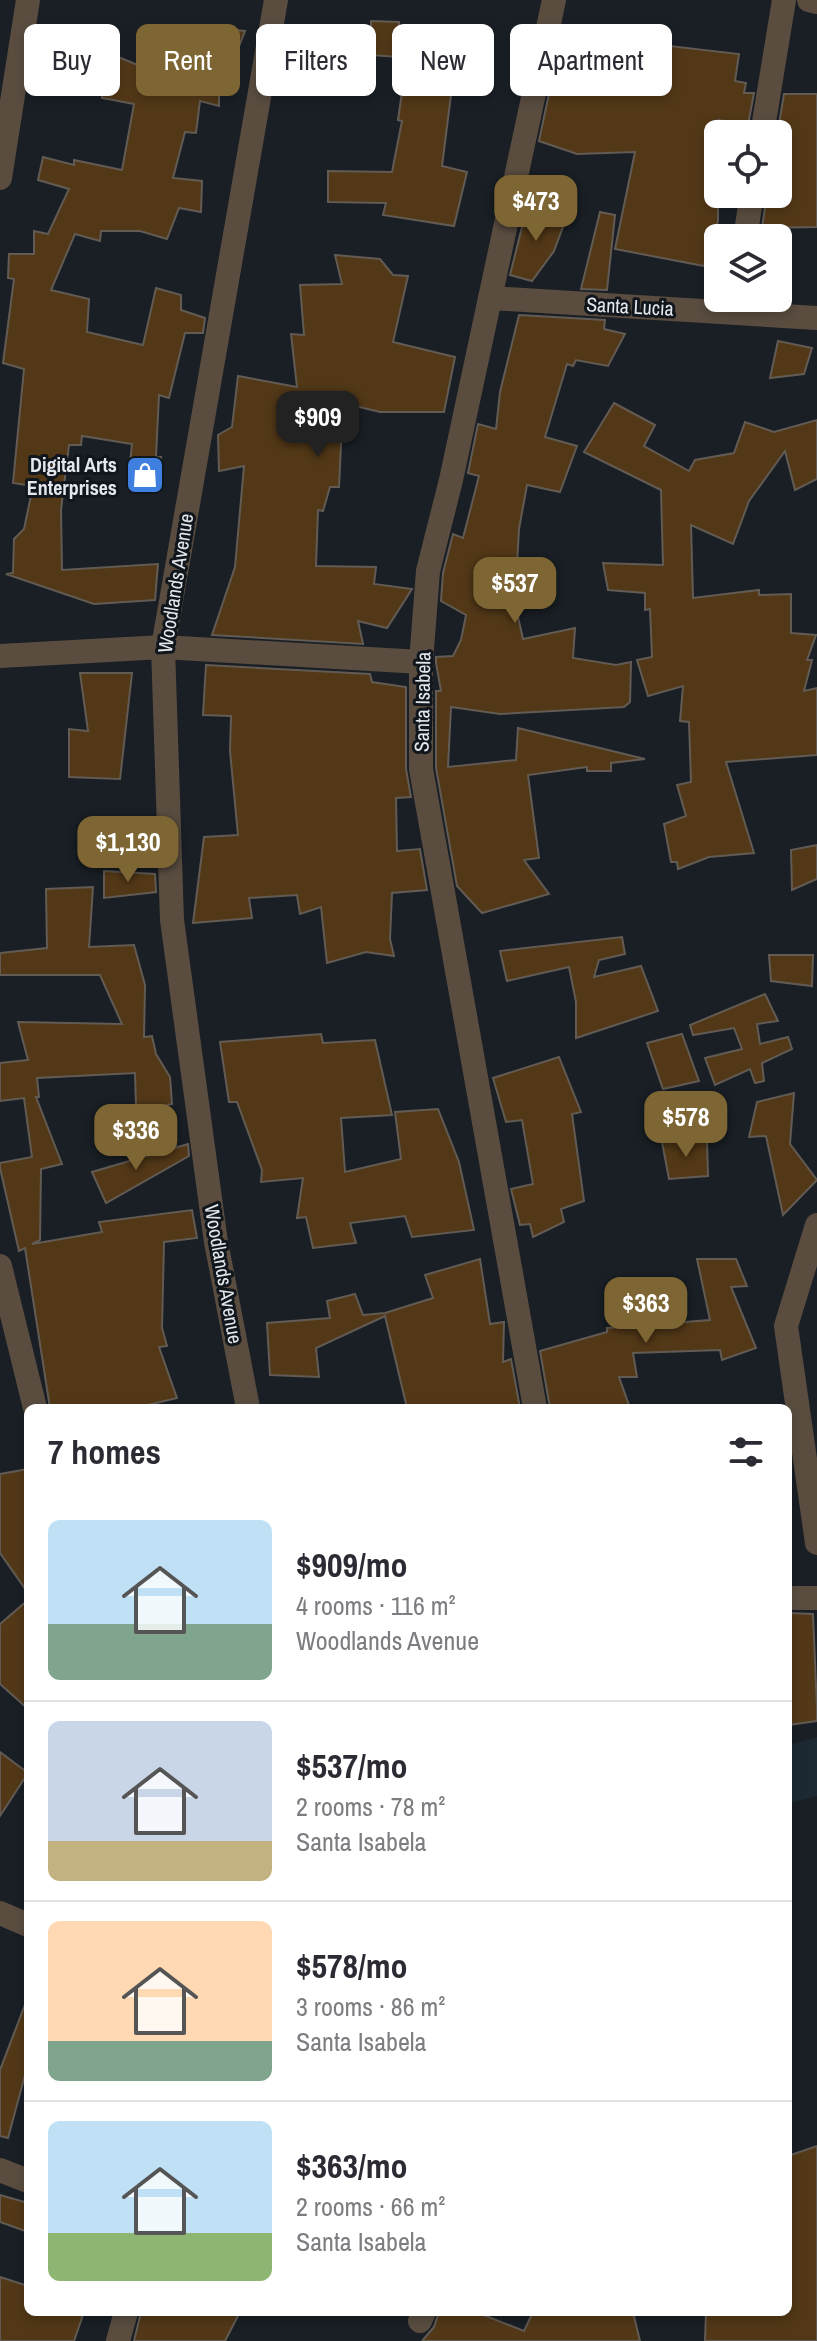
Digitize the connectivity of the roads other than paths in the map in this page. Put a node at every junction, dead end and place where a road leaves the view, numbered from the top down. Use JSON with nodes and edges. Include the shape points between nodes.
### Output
{"nodes":[{"id":1,"x":28,"y":0,"type":"edge"},
{"id":2,"x":276,"y":0,"type":"edge"},
{"id":3,"x":554,"y":0,"type":"edge"},
{"id":4,"x":784,"y":0,"type":"edge"},
{"id":5,"x":809,"y":0,"type":"edge"},
{"id":6,"x":817,"y":2,"type":"edge"},
{"id":7,"x":764,"y":120,"type":"edge"},
{"id":8,"x":0,"y":178,"type":"edge"},
{"id":9,"x":490,"y":298,"type":"junction"},
{"id":10,"x":704,"y":304,"type":"edge"},
{"id":11,"x":779,"y":312,"type":"edge"},
{"id":12,"x":817,"y":318,"type":"edge"},
{"id":13,"x":163,"y":647,"type":"junction"},
{"id":14,"x":0,"y":656,"type":"edge"},
{"id":15,"x":421,"y":662,"type":"junction"},
{"id":16,"x":817,"y":1225,"type":"edge"},
{"id":17,"x":0,"y":1266,"type":"edge"},
{"id":18,"x":34,"y":1404,"type":"edge"},
{"id":19,"x":247,"y":1404,"type":"edge"},
{"id":20,"x":534,"y":1404,"type":"edge"},
{"id":21,"x":817,"y":1543,"type":"edge"},
{"id":22,"x":792,"y":1598,"type":"edge"},
{"id":23,"x":817,"y":1598,"type":"edge"},
{"id":24,"x":0,"y":1913,"type":"edge"},
{"id":25,"x":24,"y":1923,"type":"edge"},
{"id":26,"x":0,"y":2170,"type":"edge"},
{"id":27,"x":24,"y":2179,"type":"edge"},
{"id":28,"x":125,"y":2316,"type":"edge"},
{"id":29,"x":118,"y":2341,"type":"edge"}],
"edges":[{"from":1,"to":8,"type":"street"},
{"from":2,"to":13,"type":"street","name":"Woodlands Avenue"},
{"from":3,"to":9,"type":"street","name":"Santa Isabela"},
{"from":4,"to":7,"type":"street"},
{"from":5,"to":6,"type":"street"},
{"from":9,"to":10,"type":"street","name":"Santa Lucia"},
{"from":9,"to":15,"type":"street","name":"Santa Isabela","via":[[428,571]]},
{"from":11,"to":12,"type":"street","name":"Santa Lucia"},
{"from":13,"to":14,"type":"street"},
{"from":13,"to":15,"type":"street"},
{"from":13,"to":19,"type":"street","name":"Woodlands Avenue","via":[[172,920],[216,1242]]},
{"from":15,"to":20,"type":"street","name":"Santa Isabela","via":[[421,769]]},
{"from":16,"to":21,"type":"street","via":[[786,1326]]},
{"from":17,"to":18,"type":"street"},
{"from":22,"to":23,"type":"street"},
{"from":24,"to":25,"type":"street"},
{"from":26,"to":27,"type":"street"},
{"from":28,"to":29,"type":"street"}]}
